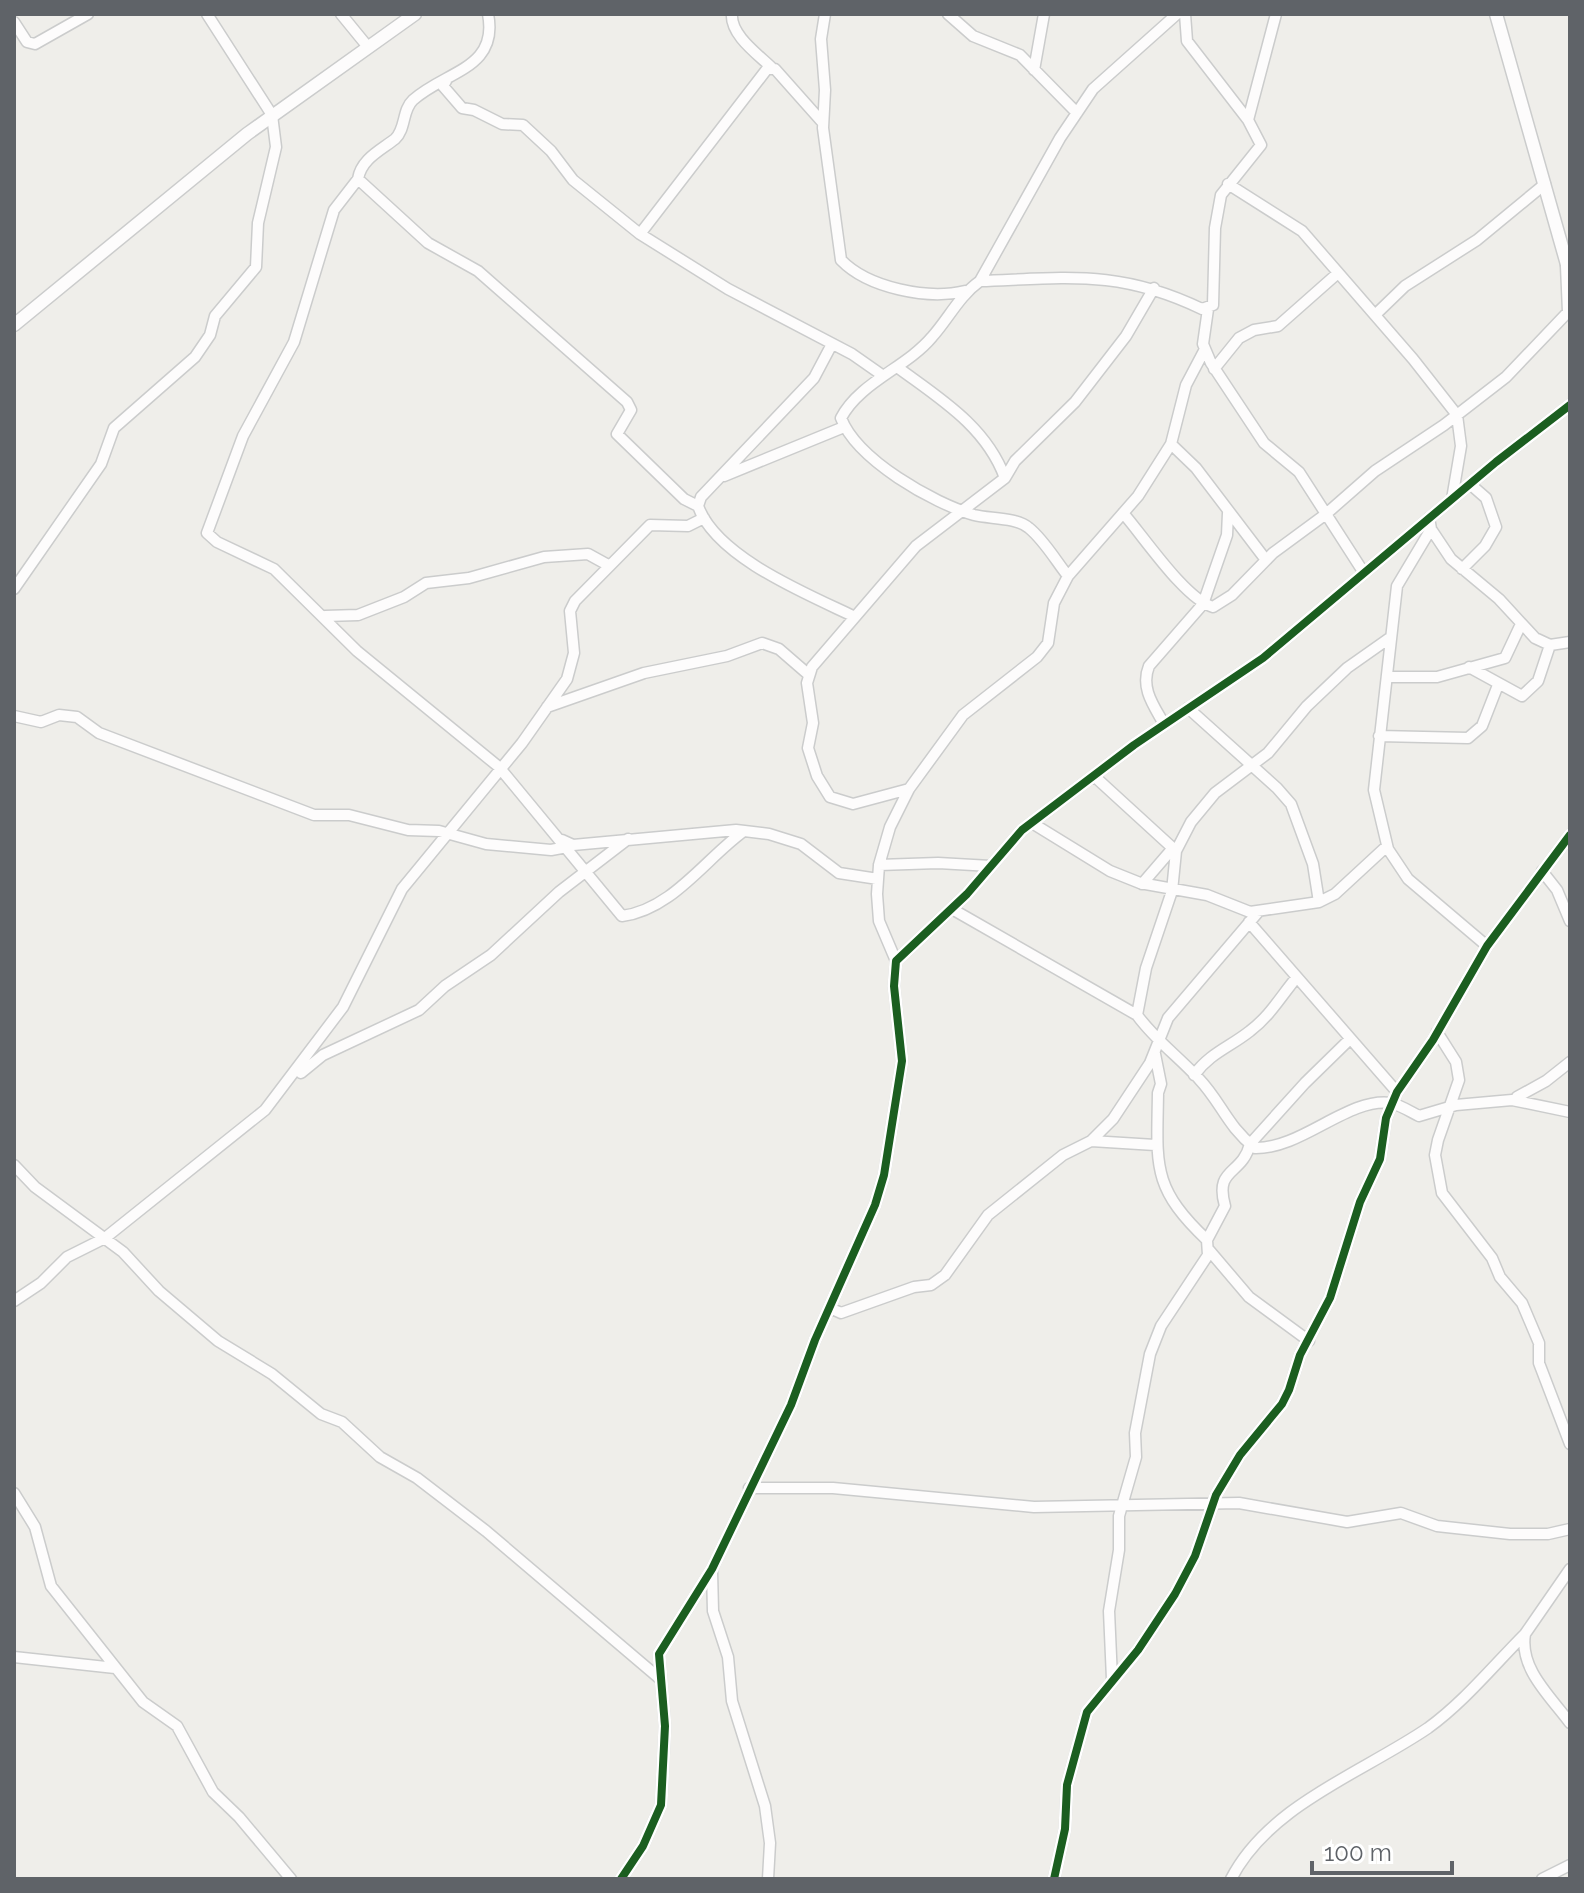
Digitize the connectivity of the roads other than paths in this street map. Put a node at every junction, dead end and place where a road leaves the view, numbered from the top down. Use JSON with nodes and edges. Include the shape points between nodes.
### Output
{"nodes":[{"id":1,"x":88,"y":14,"type":"edge"},
{"id":2,"x":207,"y":14,"type":"edge"},
{"id":3,"x":341,"y":14,"type":"edge"},
{"id":4,"x":415,"y":14,"type":"edge"},
{"id":5,"x":488,"y":14,"type":"edge"},
{"id":6,"x":732,"y":14,"type":"edge"},
{"id":7,"x":825,"y":14,"type":"edge"},
{"id":8,"x":948,"y":14,"type":"edge"},
{"id":9,"x":1044,"y":14,"type":"edge"},
{"id":10,"x":1177,"y":14,"type":"edge"},
{"id":11,"x":1185,"y":14,"type":"edge"},
{"id":12,"x":1276,"y":14,"type":"edge"},
{"id":13,"x":1496,"y":14,"type":"edge"},
{"id":14,"x":14,"y":22,"type":"edge"},
{"id":15,"x":368,"y":47,"type":"junction"},
{"id":16,"x":772,"y":68,"type":"junction"},
{"id":17,"x":1034,"y":70,"type":"junction"},
{"id":18,"x":446,"y":81,"type":"junction"},
{"id":19,"x":1077,"y":113,"type":"junction"},
{"id":20,"x":272,"y":115,"type":"junction"},
{"id":21,"x":1248,"y":120,"type":"junction"},
{"id":22,"x":823,"y":123,"type":"junction"},
{"id":23,"x":358,"y":179,"type":"junction"},
{"id":24,"x":1228,"y":184,"type":"junction"},
{"id":25,"x":1545,"y":184,"type":"junction"},
{"id":26,"x":640,"y":234,"type":"junction"},
{"id":27,"x":1568,"y":256,"type":"edge"},
{"id":28,"x":1338,"y":273,"type":"junction"},
{"id":29,"x":1570,"y":275,"type":"edge"},
{"id":30,"x":980,"y":281,"type":"junction"},
{"id":31,"x":1154,"y":288,"type":"junction"},
{"id":32,"x":965,"y":291,"type":"junction"},
{"id":33,"x":1208,"y":309,"type":"junction"},
{"id":34,"x":1375,"y":315,"type":"junction"},
{"id":35,"x":14,"y":325,"type":"edge"},
{"id":36,"x":832,"y":344,"type":"junction"},
{"id":37,"x":1205,"y":349,"type":"junction"},
{"id":38,"x":897,"y":367,"type":"junction"},
{"id":39,"x":1214,"y":369,"type":"junction"},
{"id":40,"x":882,"y":375,"type":"junction"},
{"id":41,"x":1570,"y":405,"type":"edge"},
{"id":42,"x":1457,"y":415,"type":"junction"},
{"id":43,"x":844,"y":427,"type":"junction"},
{"id":44,"x":1171,"y":444,"type":"junction"},
{"id":45,"x":719,"y":478,"type":"junction"},
{"id":46,"x":1005,"y":478,"type":"junction"},
{"id":47,"x":1470,"y":484,"type":"junction"},
{"id":48,"x":1452,"y":499,"type":"junction"},
{"id":49,"x":698,"y":506,"type":"junction"},
{"id":50,"x":965,"y":512,"type":"junction"},
{"id":51,"x":1123,"y":513,"type":"junction"},
{"id":52,"x":1228,"y":513,"type":"junction"},
{"id":53,"x":1326,"y":514,"type":"junction"},
{"id":54,"x":704,"y":518,"type":"junction"},
{"id":55,"x":1430,"y":523,"type":"junction"},
{"id":56,"x":1266,"y":560,"type":"junction"},
{"id":57,"x":608,"y":565,"type":"junction"},
{"id":58,"x":1462,"y":569,"type":"junction"},
{"id":59,"x":1364,"y":573,"type":"junction"},
{"id":60,"x":1068,"y":576,"type":"junction"},
{"id":61,"x":14,"y":589,"type":"edge"},
{"id":62,"x":1203,"y":604,"type":"junction"},
{"id":63,"x":325,"y":616,"type":"junction"},
{"id":64,"x":853,"y":616,"type":"junction"},
{"id":65,"x":1521,"y":624,"type":"junction"},
{"id":66,"x":1391,"y":637,"type":"junction"},
{"id":67,"x":1570,"y":642,"type":"edge"},
{"id":68,"x":1550,"y":645,"type":"junction"},
{"id":69,"x":1469,"y":667,"type":"junction"},
{"id":70,"x":809,"y":675,"type":"junction"},
{"id":71,"x":1390,"y":677,"type":"junction"},
{"id":72,"x":1498,"y":685,"type":"junction"},
{"id":73,"x":547,"y":707,"type":"junction"},
{"id":74,"x":1188,"y":708,"type":"junction"},
{"id":75,"x":14,"y":716,"type":"edge"},
{"id":76,"x":1164,"y":724,"type":"junction"},
{"id":77,"x":1379,"y":736,"type":"junction"},
{"id":78,"x":1251,"y":766,"type":"junction"},
{"id":79,"x":499,"y":767,"type":"junction"},
{"id":80,"x":1094,"y":776,"type":"junction"},
{"id":81,"x":909,"y":789,"type":"junction"},
{"id":82,"x":1032,"y":823,"type":"junction"},
{"id":83,"x":744,"y":831,"type":"junction"},
{"id":84,"x":445,"y":834,"type":"junction"},
{"id":85,"x":1570,"y":835,"type":"edge"},
{"id":86,"x":628,"y":839,"type":"junction"},
{"id":87,"x":565,"y":844,"type":"junction"},
{"id":88,"x":1387,"y":846,"type":"junction"},
{"id":89,"x":1175,"y":850,"type":"junction"},
{"id":90,"x":879,"y":865,"type":"junction"},
{"id":91,"x":991,"y":866,"type":"junction"},
{"id":92,"x":585,"y":870,"type":"junction"},
{"id":93,"x":1542,"y":871,"type":"junction"},
{"id":94,"x":878,"y":879,"type":"junction"},
{"id":95,"x":1142,"y":884,"type":"junction"},
{"id":96,"x":1172,"y":891,"type":"junction"},
{"id":97,"x":1319,"y":902,"type":"junction"},
{"id":98,"x":952,"y":909,"type":"junction"},
{"id":99,"x":1259,"y":911,"type":"junction"},
{"id":100,"x":1570,"y":921,"type":"edge"},
{"id":101,"x":1249,"y":922,"type":"junction"},
{"id":102,"x":1487,"y":946,"type":"junction"},
{"id":103,"x":896,"y":961,"type":"junction"},
{"id":104,"x":1297,"y":977,"type":"junction"},
{"id":105,"x":1137,"y":1015,"type":"junction"},
{"id":106,"x":1437,"y":1032,"type":"junction"},
{"id":107,"x":1350,"y":1039,"type":"junction"},
{"id":108,"x":1158,"y":1049,"type":"junction"},
{"id":109,"x":1570,"y":1062,"type":"edge"},
{"id":110,"x":1194,"y":1075,"type":"junction"},
{"id":111,"x":280,"y":1089,"type":"junction"},
{"id":112,"x":1397,"y":1092,"type":"junction"},
{"id":113,"x":1512,"y":1100,"type":"junction"},
{"id":114,"x":1392,"y":1103,"type":"junction"},
{"id":115,"x":1452,"y":1106,"type":"junction"},
{"id":116,"x":1570,"y":1112,"type":"edge"},
{"id":117,"x":1091,"y":1141,"type":"junction"},
{"id":118,"x":1250,"y":1144,"type":"junction"},
{"id":119,"x":1155,"y":1145,"type":"junction"},
{"id":120,"x":14,"y":1165,"type":"edge"},
{"id":121,"x":105,"y":1238,"type":"junction"},
{"id":122,"x":1208,"y":1245,"type":"junction"},
{"id":123,"x":14,"y":1301,"type":"edge"},
{"id":124,"x":830,"y":1308,"type":"junction"},
{"id":125,"x":1309,"y":1341,"type":"junction"},
{"id":126,"x":1570,"y":1444,"type":"edge"},
{"id":127,"x":749,"y":1488,"type":"junction"},
{"id":128,"x":14,"y":1493,"type":"edge"},
{"id":129,"x":1214,"y":1504,"type":"junction"},
{"id":130,"x":1121,"y":1505,"type":"junction"},
{"id":131,"x":1570,"y":1529,"type":"edge"},
{"id":132,"x":712,"y":1569,"type":"junction"},
{"id":133,"x":1570,"y":1569,"type":"edge"},
{"id":134,"x":694,"y":1597,"type":"junction"},
{"id":135,"x":713,"y":1611,"type":"junction"},
{"id":136,"x":1525,"y":1634,"type":"junction"},
{"id":137,"x":14,"y":1657,"type":"edge"},
{"id":138,"x":115,"y":1668,"type":"junction"},
{"id":139,"x":659,"y":1678,"type":"junction"},
{"id":140,"x":1112,"y":1679,"type":"junction"},
{"id":141,"x":1570,"y":1723,"type":"edge"},
{"id":142,"x":1570,"y":1865,"type":"edge"},
{"id":143,"x":291,"y":1879,"type":"edge"},
{"id":144,"x":621,"y":1879,"type":"edge"},
{"id":145,"x":768,"y":1879,"type":"edge"},
{"id":146,"x":1054,"y":1879,"type":"edge"},
{"id":147,"x":1231,"y":1879,"type":"edge"},
{"id":148,"x":1542,"y":1879,"type":"edge"},
{"id":149,"x":1566,"y":1879,"type":"edge"}],
"edges":[{"from":1,"to":14,"type":"street","via":[[35,44],[27,42]]},
{"from":2,"to":20,"type":"street"},
{"from":3,"to":15,"type":"street"},
{"from":4,"to":15,"type":"street"},
{"from":5,"to":18,"type":"street","via":[[486,48]]},
{"from":6,"to":16,"type":"street","via":[[738,32]]},
{"from":7,"to":22,"type":"street"},
{"from":8,"to":17,"type":"street","via":[[973,36],[1020,55]]},
{"from":9,"to":17,"type":"street"},
{"from":10,"to":19,"type":"street","via":[[1093,89]]},
{"from":11,"to":21,"type":"street","via":[[1187,41]]},
{"from":12,"to":21,"type":"street"},
{"from":13,"to":25,"type":"street"},
{"from":15,"to":20,"type":"street"},
{"from":16,"to":22,"type":"street"},
{"from":16,"to":26,"type":"street"},
{"from":17,"to":19,"type":"street"},
{"from":18,"to":23,"type":"street","via":[[412,101],[399,135],[370,157]]},
{"from":18,"to":26,"type":"street","via":[[443,86],[462,108],[502,124],[523,125],[573,180]]},
{"from":19,"to":30,"type":"street"},
{"from":20,"to":35,"type":"street"},
{"from":20,"to":61,"type":"street","via":[[276,147],[258,223],[255,271],[215,316],[195,357],[114,428],[95,473]]},
{"from":21,"to":24,"type":"street","via":[[1261,145]]},
{"from":22,"to":32,"type":"street","via":[[841,260],[855,274],[905,290],[950,295]]},
{"from":23,"to":49,"type":"street","via":[[428,243],[478,271],[627,402],[631,410],[618,429],[620,438]]},
{"from":23,"to":63,"type":"street","via":[[334,210],[294,342],[258,404],[207,527],[217,542],[274,569]]},
{"from":24,"to":28,"type":"street","via":[[1302,231]]},
{"from":24,"to":33,"type":"street","via":[[1217,216],[1213,305]]},
{"from":25,"to":27,"type":"street"},
{"from":25,"to":34,"type":"street","via":[[1477,240],[1405,286]]},
{"from":26,"to":36,"type":"street","via":[[740,296]]},
{"from":27,"to":29,"type":"street"},
{"from":27,"to":42,"type":"street","via":[[1568,312],[1506,377]]},
{"from":28,"to":34,"type":"street"},
{"from":28,"to":39,"type":"street","via":[[1278,326],[1239,338]]},
{"from":30,"to":31,"type":"street","via":[[1083,276]]},
{"from":30,"to":32,"type":"street"},
{"from":31,"to":33,"type":"street"},
{"from":31,"to":46,"type":"street","via":[[1109,359]]},
{"from":32,"to":38,"type":"street","via":[[933,336]]},
{"from":33,"to":37,"type":"street"},
{"from":34,"to":42,"type":"street"},
{"from":36,"to":40,"type":"street"},
{"from":36,"to":45,"type":"street","via":[[814,378]]},
{"from":37,"to":39,"type":"street"},
{"from":37,"to":44,"type":"street","via":[[1186,385]]},
{"from":38,"to":40,"type":"street"},
{"from":38,"to":46,"type":"street","via":[[980,432]]},
{"from":39,"to":53,"type":"street","via":[[1264,443],[1299,472]]},
{"from":40,"to":43,"type":"street","via":[[847,406],[841,418]]},
{"from":41,"to":47,"type":"street"},
{"from":42,"to":48,"type":"street","via":[[1461,446]]},
{"from":42,"to":53,"type":"street","via":[[1375,471]]},
{"from":43,"to":45,"type":"street"},
{"from":43,"to":50,"type":"street","via":[[927,498]]},
{"from":44,"to":51,"type":"street"},
{"from":44,"to":52,"type":"street"},
{"from":45,"to":49,"type":"street"},
{"from":46,"to":50,"type":"street"},
{"from":47,"to":48,"type":"street"},
{"from":47,"to":58,"type":"street","via":[[1486,498],[1496,527]]},
{"from":48,"to":55,"type":"street"},
{"from":49,"to":54,"type":"street"},
{"from":50,"to":60,"type":"street","via":[[1027,526]]},
{"from":50,"to":64,"type":"street","via":[[916,546]]},
{"from":51,"to":60,"type":"street"},
{"from":51,"to":62,"type":"street"},
{"from":52,"to":56,"type":"street"},
{"from":52,"to":62,"type":"street","via":[[1227,535]]},
{"from":53,"to":56,"type":"street"},
{"from":53,"to":59,"type":"street"},
{"from":54,"to":57,"type":"street","via":[[688,526],[650,525]]},
{"from":54,"to":64,"type":"street","via":[[749,565]]},
{"from":55,"to":58,"type":"street"},
{"from":55,"to":59,"type":"street"},
{"from":55,"to":66,"type":"street","via":[[1397,586]]},
{"from":56,"to":62,"type":"street","via":[[1232,595],[1213,607]]},
{"from":57,"to":63,"type":"street","via":[[588,554],[544,557],[469,578],[426,583],[358,615]]},
{"from":57,"to":73,"type":"street","via":[[570,611],[572,670]]},
{"from":58,"to":65,"type":"street"},
{"from":59,"to":74,"type":"street","via":[[1263,658]]},
{"from":60,"to":81,"type":"street","via":[[1054,603],[1048,643],[963,715]]},
{"from":62,"to":76,"type":"street","via":[[1145,676],[1149,698]]},
{"from":63,"to":79,"type":"street","via":[[357,651]]},
{"from":64,"to":70,"type":"street"},
{"from":65,"to":68,"type":"street"},
{"from":65,"to":69,"type":"street","via":[[1505,658]]},
{"from":66,"to":71,"type":"street"},
{"from":66,"to":78,"type":"street","via":[[1347,668]]},
{"from":67,"to":68,"type":"street"},
{"from":68,"to":72,"type":"street","via":[[1529,693],[1522,696]]},
{"from":69,"to":71,"type":"street","via":[[1437,677]]},
{"from":69,"to":72,"type":"street"},
{"from":70,"to":73,"type":"street","via":[[779,649],[762,643],[644,673]]},
{"from":70,"to":81,"type":"street","via":[[813,723],[808,748],[830,797],[853,804]]},
{"from":71,"to":77,"type":"street"},
{"from":72,"to":77,"type":"street","via":[[1482,726],[1468,738]]},
{"from":73,"to":79,"type":"street"},
{"from":74,"to":76,"type":"street"},
{"from":74,"to":78,"type":"street"},
{"from":75,"to":84,"type":"street","via":[[41,722],[59,715],[77,717],[107,736],[314,815],[349,815]]},
{"from":76,"to":80,"type":"street"},
{"from":77,"to":88,"type":"street","via":[[1374,790]]},
{"from":78,"to":89,"type":"street","via":[[1203,806]]},
{"from":78,"to":97,"type":"street","via":[[1291,804],[1313,864]]},
{"from":79,"to":84,"type":"street"},
{"from":79,"to":87,"type":"street"},
{"from":80,"to":82,"type":"street"},
{"from":80,"to":89,"type":"street"},
{"from":81,"to":90,"type":"street"},
{"from":82,"to":91,"type":"street"},
{"from":82,"to":95,"type":"street","via":[[1110,871]]},
{"from":83,"to":86,"type":"street"},
{"from":83,"to":92,"type":"street","via":[[700,871],[633,915],[622,916]]},
{"from":83,"to":94,"type":"street","via":[[801,844],[839,873]]},
{"from":84,"to":87,"type":"street","via":[[551,850]]},
{"from":84,"to":111,"type":"street","via":[[402,889],[343,1007]]},
{"from":85,"to":93,"type":"street"},
{"from":86,"to":87,"type":"street"},
{"from":86,"to":92,"type":"street"},
{"from":87,"to":92,"type":"street"},
{"from":88,"to":97,"type":"street"},
{"from":88,"to":102,"type":"street","via":[[1408,879]]},
{"from":89,"to":95,"type":"street"},
{"from":89,"to":96,"type":"street"},
{"from":90,"to":91,"type":"street"},
{"from":90,"to":94,"type":"street"},
{"from":91,"to":98,"type":"street"},
{"from":92,"to":111,"type":"street","via":[[491,955],[419,1010],[323,1055]]},
{"from":93,"to":100,"type":"street"},
{"from":93,"to":102,"type":"street"},
{"from":94,"to":103,"type":"street","via":[[879,921]]},
{"from":95,"to":96,"type":"street"},
{"from":96,"to":99,"type":"street"},
{"from":96,"to":105,"type":"street","via":[[1146,968]]},
{"from":97,"to":99,"type":"street"},
{"from":98,"to":103,"type":"street"},
{"from":98,"to":105,"type":"street"},
{"from":99,"to":101,"type":"street"},
{"from":101,"to":104,"type":"street"},
{"from":101,"to":108,"type":"street","via":[[1168,1018]]},
{"from":102,"to":106,"type":"street"},
{"from":103,"to":124,"type":"street","via":[[902,1061],[890,1156],[875,1205]]},
{"from":104,"to":107,"type":"street"},
{"from":104,"to":110,"type":"street","via":[[1271,1013],[1221,1048]]},
{"from":105,"to":108,"type":"street"},
{"from":106,"to":112,"type":"street"},
{"from":106,"to":115,"type":"street","via":[[1456,1062],[1459,1080]]},
{"from":107,"to":112,"type":"street"},
{"from":107,"to":118,"type":"street"},
{"from":108,"to":110,"type":"street"},
{"from":108,"to":117,"type":"street","via":[[1113,1119]]},
{"from":108,"to":119,"type":"street","via":[[1161,1084]]},
{"from":109,"to":113,"type":"street"},
{"from":110,"to":118,"type":"street"},
{"from":111,"to":121,"type":"street","via":[[250,1124]]},
{"from":112,"to":114,"type":"street"},
{"from":113,"to":115,"type":"street"},
{"from":113,"to":116,"type":"street"},
{"from":114,"to":115,"type":"street","via":[[1419,1116]]},
{"from":114,"to":118,"type":"street","via":[[1372,1103],[1282,1144]]},
{"from":114,"to":125,"type":"street","via":[[1380,1159]]},
{"from":115,"to":126,"type":"street","via":[[1435,1155],[1442,1193],[1522,1303]]},
{"from":117,"to":119,"type":"street"},
{"from":117,"to":124,"type":"street","via":[[1063,1155],[988,1215],[945,1275],[931,1285],[841,1313]]},
{"from":118,"to":122,"type":"street","via":[[1247,1156],[1221,1181],[1225,1206]]},
{"from":119,"to":122,"type":"street","via":[[1165,1190]]},
{"from":120,"to":121,"type":"street","via":[[35,1187]]},
{"from":121,"to":123,"type":"street","via":[[67,1257]]},
{"from":121,"to":139,"type":"street","via":[[208,1332],[417,1478]]},
{"from":122,"to":125,"type":"street","via":[[1249,1297]]},
{"from":122,"to":130,"type":"street","via":[[1153,1346],[1140,1399],[1136,1457]]},
{"from":124,"to":127,"type":"street","via":[[791,1405]]},
{"from":125,"to":129,"type":"street","via":[[1282,1404],[1240,1455]]},
{"from":127,"to":130,"type":"street","via":[[833,1488],[1034,1507]]},
{"from":127,"to":132,"type":"street"},
{"from":128,"to":138,"type":"street","via":[[35,1527],[48,1582]]},
{"from":129,"to":130,"type":"street"},
{"from":129,"to":131,"type":"street","via":[[1259,1506],[1347,1522],[1409,1514],[1437,1526],[1519,1535]]},
{"from":129,"to":140,"type":"street","via":[[1186,1577],[1138,1650]]},
{"from":130,"to":140,"type":"street","via":[[1109,1611]]},
{"from":132,"to":134,"type":"street"},
{"from":132,"to":135,"type":"street"},
{"from":133,"to":136,"type":"street"},
{"from":134,"to":135,"type":"street"},
{"from":134,"to":139,"type":"street","via":[[659,1654]]},
{"from":135,"to":145,"type":"street","via":[[728,1657],[744,1751],[765,1806]]},
{"from":136,"to":141,"type":"street","via":[[1530,1669]]},
{"from":136,"to":147,"type":"street","via":[[1431,1726],[1311,1797],[1251,1847]]},
{"from":137,"to":138,"type":"street"},
{"from":138,"to":143,"type":"street","via":[[143,1702],[177,1726],[213,1792]]},
{"from":139,"to":144,"type":"street","via":[[665,1726],[661,1805]]},
{"from":140,"to":146,"type":"street","via":[[1094,1700],[1081,1731],[1067,1785],[1065,1829]]},
{"from":142,"to":148,"type":"street"},
{"from":142,"to":149,"type":"street"}]}
